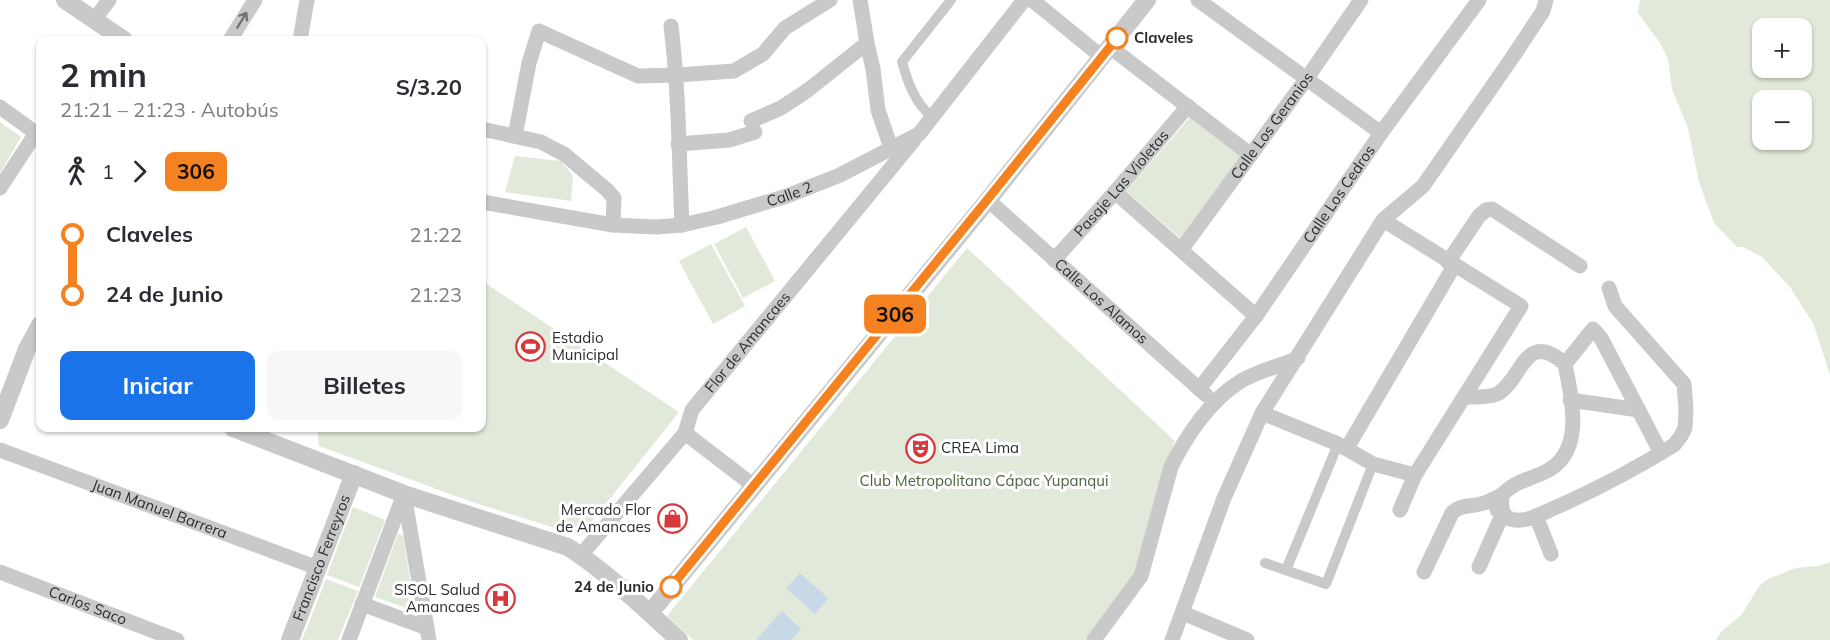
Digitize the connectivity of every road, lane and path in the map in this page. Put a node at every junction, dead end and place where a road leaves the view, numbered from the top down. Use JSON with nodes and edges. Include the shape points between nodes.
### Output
{"nodes":[{"id":1,"x":65,"y":0,"type":"edge"},
{"id":2,"x":109,"y":0,"type":"edge"},
{"id":3,"x":255,"y":0,"type":"edge"},
{"id":4,"x":307,"y":0,"type":"edge"},
{"id":5,"x":830,"y":0,"type":"edge"},
{"id":6,"x":860,"y":0,"type":"edge"},
{"id":7,"x":951,"y":0,"type":"edge"},
{"id":8,"x":1024,"y":0,"type":"edge"},
{"id":9,"x":1032,"y":0,"type":"edge"},
{"id":10,"x":1147,"y":0,"type":"edge"},
{"id":11,"x":1198,"y":0,"type":"edge"},
{"id":12,"x":1479,"y":0,"type":"edge"},
{"id":13,"x":1546,"y":0,"type":"edge"},
{"id":14,"x":1358,"y":1,"type":"edge"},
{"id":15,"x":94,"y":20,"type":"junction"},
{"id":16,"x":671,"y":26,"type":"dead end"},
{"id":17,"x":118,"y":36,"type":"edge"},
{"id":18,"x":232,"y":36,"type":"edge"},
{"id":19,"x":301,"y":36,"type":"edge"},
{"id":20,"x":867,"y":43,"type":"junction"},
{"id":21,"x":1106,"y":52,"type":"junction"},
{"id":22,"x":677,"y":75,"type":"junction"},
{"id":23,"x":1307,"y":78,"type":"junction"},
{"id":24,"x":1188,"y":106,"type":"junction"},
{"id":25,"x":0,"y":107,"type":"edge"},
{"id":26,"x":932,"y":117,"type":"junction"},
{"id":27,"x":486,"y":130,"type":"edge"},
{"id":28,"x":36,"y":133,"type":"edge"},
{"id":29,"x":1381,"y":133,"type":"junction"},
{"id":30,"x":919,"y":134,"type":"junction"},
{"id":31,"x":515,"y":136,"type":"junction"},
{"id":32,"x":36,"y":137,"type":"edge"},
{"id":33,"x":678,"y":144,"type":"junction"},
{"id":34,"x":891,"y":148,"type":"junction"},
{"id":35,"x":1251,"y":155,"type":"junction"},
{"id":36,"x":0,"y":188,"type":"edge"},
{"id":37,"x":1115,"y":192,"type":"junction"},
{"id":38,"x":987,"y":200,"type":"junction"},
{"id":39,"x":486,"y":203,"type":"edge"},
{"id":40,"x":1383,"y":220,"type":"junction"},
{"id":41,"x":613,"y":225,"type":"junction"},
{"id":42,"x":682,"y":225,"type":"junction"},
{"id":43,"x":1181,"y":250,"type":"junction"},
{"id":44,"x":1054,"y":260,"type":"junction"},
{"id":45,"x":1451,"y":264,"type":"junction"},
{"id":46,"x":1580,"y":266,"type":"dead end"},
{"id":47,"x":1609,"y":288,"type":"dead end"},
{"id":48,"x":1256,"y":316,"type":"junction"},
{"id":49,"x":34,"y":351,"type":"edge"},
{"id":50,"x":1298,"y":358,"type":"junction"},
{"id":51,"x":1565,"y":364,"type":"junction"},
{"id":52,"x":1243,"y":380,"type":"junction"},
{"id":53,"x":1199,"y":389,"type":"junction"},
{"id":54,"x":1273,"y":395,"type":"junction"},
{"id":55,"x":1464,"y":397,"type":"junction"},
{"id":56,"x":1570,"y":400,"type":"junction"},
{"id":57,"x":1215,"y":402,"type":"junction"},
{"id":58,"x":1639,"y":411,"type":"junction"},
{"id":59,"x":1262,"y":413,"type":"junction"},
{"id":60,"x":0,"y":420,"type":"edge"},
{"id":61,"x":244,"y":432,"type":"edge"},
{"id":62,"x":685,"y":433,"type":"junction"},
{"id":63,"x":1342,"y":446,"type":"junction"},
{"id":64,"x":0,"y":450,"type":"edge"},
{"id":65,"x":1661,"y":453,"type":"junction"},
{"id":66,"x":1373,"y":464,"type":"junction"},
{"id":67,"x":354,"y":474,"type":"junction"},
{"id":68,"x":1415,"y":475,"type":"junction"},
{"id":69,"x":754,"y":486,"type":"junction"},
{"id":70,"x":404,"y":494,"type":"junction"},
{"id":71,"x":1502,"y":495,"type":"junction"},
{"id":72,"x":1482,"y":504,"type":"junction"},
{"id":73,"x":1400,"y":510,"type":"dead end"},
{"id":74,"x":1503,"y":513,"type":"junction"},
{"id":75,"x":1536,"y":516,"type":"junction"},
{"id":76,"x":1551,"y":554,"type":"dead end"},
{"id":77,"x":581,"y":555,"type":"junction"},
{"id":78,"x":1265,"y":562,"type":"dead end"},
{"id":79,"x":1479,"y":567,"type":"dead end"},
{"id":80,"x":318,"y":568,"type":"junction"},
{"id":81,"x":1286,"y":570,"type":"junction"},
{"id":82,"x":0,"y":572,"type":"edge"},
{"id":83,"x":1424,"y":572,"type":"dead end"},
{"id":84,"x":362,"y":604,"type":"junction"},
{"id":85,"x":650,"y":613,"type":"junction"},
{"id":86,"x":1183,"y":613,"type":"junction"},
{"id":87,"x":428,"y":634,"type":"edge"},
{"id":88,"x":177,"y":640,"type":"edge"},
{"id":89,"x":290,"y":640,"type":"edge"},
{"id":90,"x":349,"y":640,"type":"edge"},
{"id":91,"x":679,"y":640,"type":"edge"},
{"id":92,"x":1094,"y":640,"type":"edge"},
{"id":93,"x":1172,"y":640,"type":"edge"},
{"id":94,"x":1245,"y":640,"type":"edge"}],
"edges":[{"from":1,"to":15,"type":"street"},
{"from":2,"to":15,"type":"street"},
{"from":18,"to":3,"type":"street","one_way":true},
{"from":4,"to":19,"type":"street"},
{"from":5,"to":22,"type":"street","via":[[785,28],[763,54],[734,71]]},
{"from":6,"to":20,"type":"street"},
{"from":7,"to":26,"type":"street","via":[[902,62],[922,109]]},
{"from":8,"to":26,"type":"street","name":"Calle 2"},
{"from":9,"to":21,"type":"street"},
{"from":10,"to":21,"type":"street"},
{"from":11,"to":23,"type":"street"},
{"from":12,"to":29,"type":"street","name":"Calle Los Cedros"},
{"from":13,"to":40,"type":"street","via":[[1520,46],[1423,186]]},
{"from":14,"to":23,"type":"street","name":"Calle Los Geranios"},
{"from":15,"to":17,"type":"street"},
{"from":16,"to":22,"type":"street"},
{"from":20,"to":33,"type":"street","via":[[808,90],[729,140]]},
{"from":20,"to":34,"type":"street","via":[[878,110]]},
{"from":21,"to":24,"type":"street"},
{"from":21,"to":38,"type":"street"},
{"from":22,"to":31,"type":"street","via":[[638,76],[539,31]]},
{"from":22,"to":33,"type":"street"},
{"from":23,"to":29,"type":"street"},
{"from":23,"to":35,"type":"street","name":"Calle Los Geranios"},
{"from":24,"to":35,"type":"street"},
{"from":24,"to":37,"type":"street","name":"Pasaje Las Violetas"},
{"from":25,"to":28,"type":"street"},
{"from":26,"to":30,"type":"street","name":"Calle 2"},
{"from":27,"to":31,"type":"street"},
{"from":29,"to":48,"type":"street","name":"Calle Los Cedros"},
{"from":30,"to":34,"type":"street","name":"Calle 2"},
{"from":30,"to":62,"type":"street","name":"Flor de Amancaes","via":[[692,410]]},
{"from":31,"to":41,"type":"street","via":[[564,154],[607,190],[614,198]]},
{"from":32,"to":36,"type":"street"},
{"from":33,"to":42,"type":"street"},
{"from":34,"to":42,"type":"street","name":"Calle 2","via":[[840,175],[787,196]]},
{"from":35,"to":43,"type":"street","name":"Calle Los Geranios"},
{"from":37,"to":43,"type":"street"},
{"from":37,"to":44,"type":"street","name":"Pasaje Las Violetas"},
{"from":38,"to":44,"type":"street","name":"Calle Los Alamos"},
{"from":38,"to":69,"type":"street"},
{"from":39,"to":41,"type":"street","name":"Calle 2"},
{"from":40,"to":45,"type":"street"},
{"from":40,"to":50,"type":"street"},
{"from":41,"to":42,"type":"street","name":"Calle 2"},
{"from":43,"to":48,"type":"street"},
{"from":44,"to":53,"type":"street","name":"Calle Los Alamos"},
{"from":45,"to":46,"type":"street","via":[[1479,216],[1492,209]]},
{"from":45,"to":55,"type":"street","via":[[1521,306]]},
{"from":45,"to":63,"type":"street"},
{"from":47,"to":65,"type":"street","via":[[1615,306],[1684,384],[1685,428],[1679,440]]},
{"from":48,"to":53,"type":"street","name":"Calle Los Cedros"},
{"from":49,"to":60,"type":"street"},
{"from":50,"to":52,"type":"street"},
{"from":50,"to":54,"type":"street"},
{"from":51,"to":55,"type":"street","via":[[1539,352],[1530,355],[1496,394]]},
{"from":51,"to":56,"type":"street"},
{"from":51,"to":58,"type":"street","via":[[1593,329]]},
{"from":52,"to":54,"type":"street","via":[[1262,382]]},
{"from":52,"to":57,"type":"street"},
{"from":53,"to":57,"type":"street","name":"Calle Los Alamos"},
{"from":54,"to":59,"type":"street"},
{"from":55,"to":68,"type":"street"},
{"from":56,"to":58,"type":"street"},
{"from":56,"to":71,"type":"street","via":[[1573,428],[1562,461]]},
{"from":57,"to":92,"type":"street","via":[[1171,467],[1141,576]]},
{"from":58,"to":65,"type":"street"},
{"from":59,"to":63,"type":"street"},
{"from":59,"to":86,"type":"street","via":[[1224,498]]},
{"from":61,"to":67,"type":"street"},
{"from":62,"to":69,"type":"street"},
{"from":62,"to":77,"type":"street","name":"Flor de Amancaes"},
{"from":63,"to":66,"type":"street"},
{"from":63,"to":81,"type":"street"},
{"from":64,"to":80,"type":"street","name":"Juan Manuel Barrera"},
{"from":65,"to":75,"type":"street"},
{"from":66,"to":68,"type":"street"},
{"from":66,"to":81,"type":"street","via":[[1326,584]]},
{"from":67,"to":70,"type":"street"},
{"from":67,"to":80,"type":"street","name":"Francisco Ferreyros"},
{"from":68,"to":73,"type":"street"},
{"from":69,"to":85,"type":"street"},
{"from":70,"to":77,"type":"street","via":[[568,547]]},
{"from":70,"to":84,"type":"street"},
{"from":70,"to":87,"type":"street"},
{"from":71,"to":72,"type":"street"},
{"from":71,"to":74,"type":"street"},
{"from":72,"to":74,"type":"street"},
{"from":72,"to":83,"type":"street","via":[[1462,506],[1452,513]]},
{"from":74,"to":75,"type":"street","via":[[1514,520]]},
{"from":74,"to":79,"type":"street"},
{"from":75,"to":76,"type":"street"},
{"from":77,"to":85,"type":"street"},
{"from":78,"to":81,"type":"street"},
{"from":80,"to":89,"type":"street","name":"Francisco Ferreyros"},
{"from":82,"to":88,"type":"street","name":"Carlos Saco"},
{"from":84,"to":87,"type":"street"},
{"from":84,"to":90,"type":"street"},
{"from":85,"to":91,"type":"street"},
{"from":86,"to":93,"type":"street"},
{"from":86,"to":94,"type":"street"}]}
